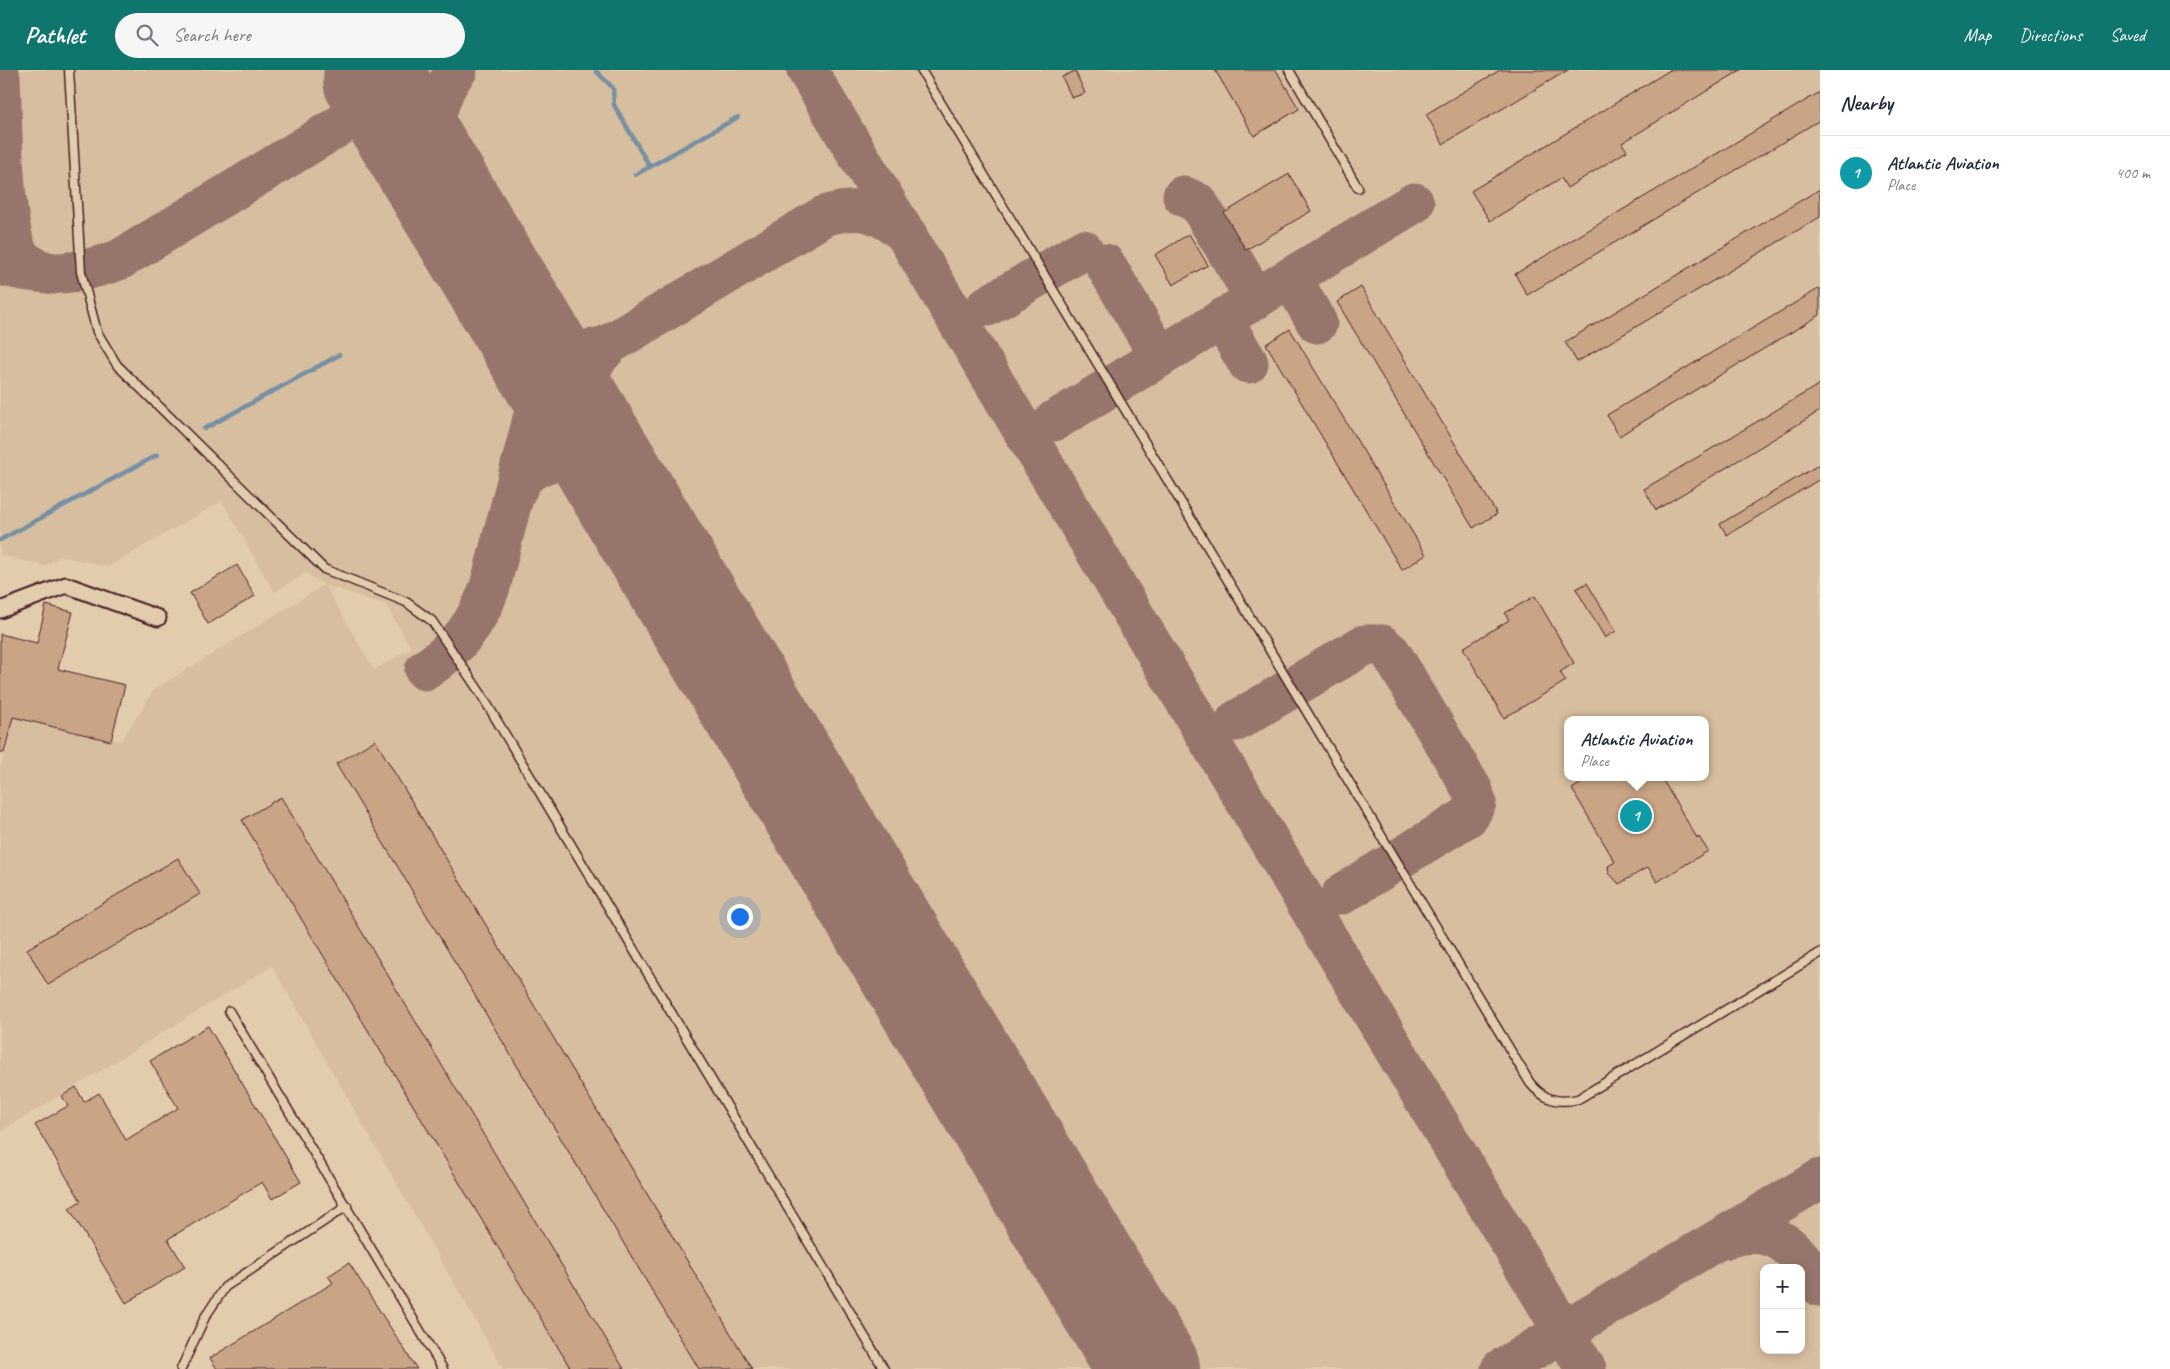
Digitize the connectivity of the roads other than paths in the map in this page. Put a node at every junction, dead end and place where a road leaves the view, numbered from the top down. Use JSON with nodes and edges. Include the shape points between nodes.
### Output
{"nodes":[{"id":1,"x":69,"y":70,"type":"edge"},
{"id":2,"x":922,"y":70,"type":"edge"},
{"id":3,"x":1289,"y":70,"type":"edge"},
{"id":4,"x":1358,"y":188,"type":"dead end"},
{"id":5,"x":0,"y":610,"type":"edge"},
{"id":6,"x":158,"y":618,"type":"dead end"},
{"id":7,"x":1820,"y":953,"type":"edge"},
{"id":8,"x":229,"y":1011,"type":"dead end"},
{"id":9,"x":347,"y":1206,"type":"junction"},
{"id":10,"x":181,"y":1369,"type":"edge"},
{"id":11,"x":443,"y":1369,"type":"edge"},
{"id":12,"x":884,"y":1369,"type":"edge"}],
"edges":[{"from":1,"to":12,"type":"lane","via":[[81,272],[97,332],[117,365],[324,569],[406,602],[432,621],[481,694]]},
{"from":2,"to":7,"type":"lane","via":[[1538,1094],[1556,1101],[1578,1099]]},
{"from":3,"to":4,"type":"lane"},
{"from":5,"to":6,"type":"street","via":[[66,585]]},
{"from":8,"to":9,"type":"lane"},
{"from":9,"to":10,"type":"lane","via":[[225,1288],[205,1317]]},
{"from":9,"to":11,"type":"lane"}]}
